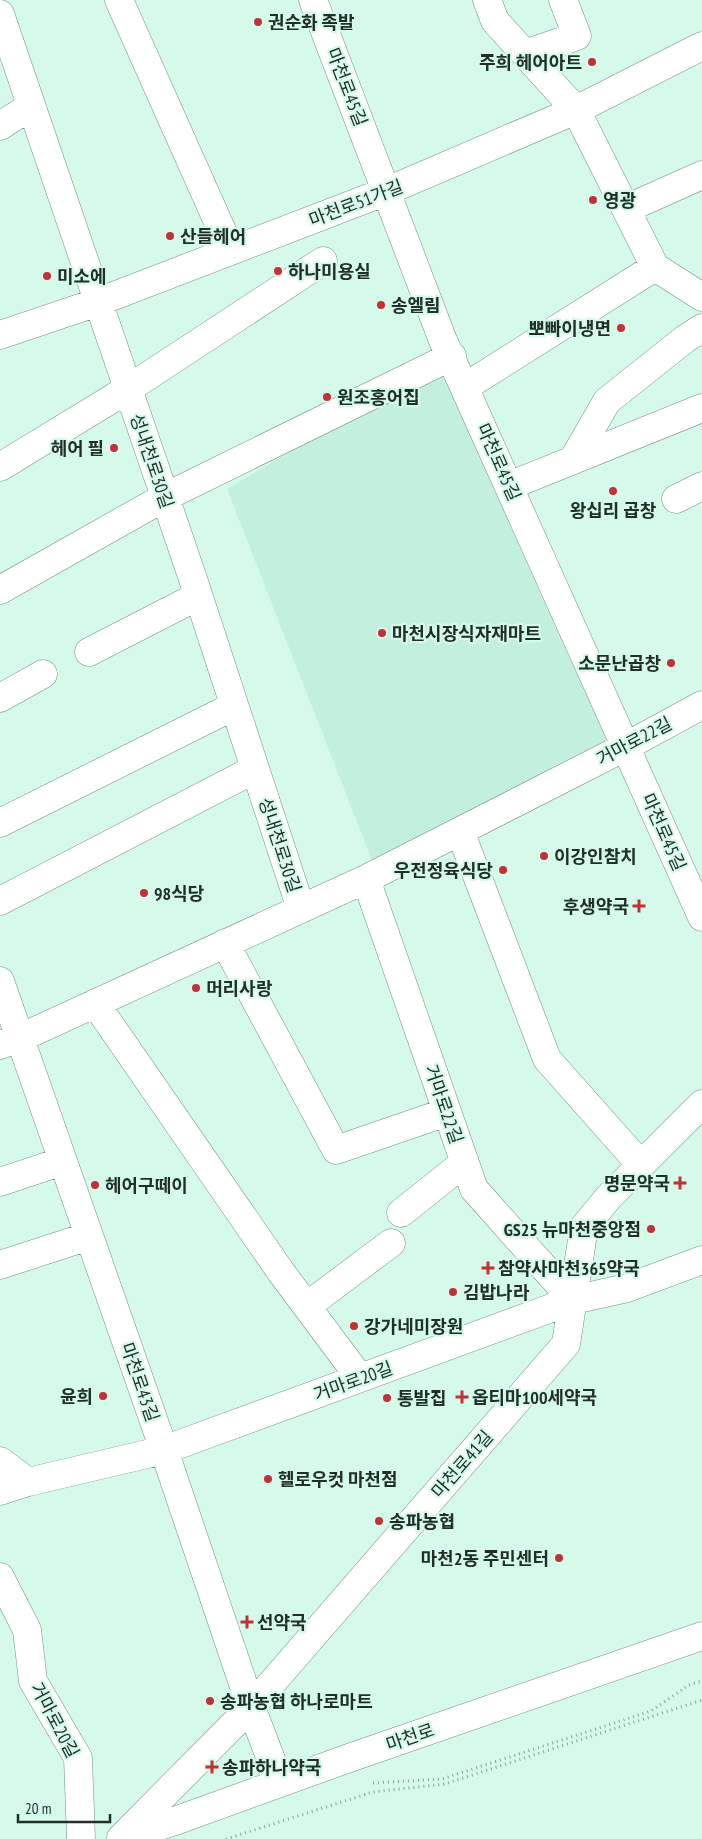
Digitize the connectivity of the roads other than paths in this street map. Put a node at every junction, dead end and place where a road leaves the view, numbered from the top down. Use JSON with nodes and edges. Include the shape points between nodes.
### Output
{"nodes":[{"id":1,"x":119,"y":0,"type":"edge"},
{"id":2,"x":312,"y":0,"type":"edge"},
{"id":3,"x":487,"y":0,"type":"edge"},
{"id":4,"x":563,"y":0,"type":"edge"},
{"id":5,"x":0,"y":14,"type":"edge"},
{"id":6,"x":702,"y":46,"type":"edge"},
{"id":7,"x":525,"y":54,"type":"junction"},
{"id":8,"x":31,"y":106,"type":"junction"},
{"id":9,"x":576,"y":110,"type":"junction"},
{"id":10,"x":0,"y":126,"type":"edge"},
{"id":11,"x":702,"y":176,"type":"edge"},
{"id":12,"x":387,"y":191,"type":"junction"},
{"id":13,"x":626,"y":210,"type":"junction"},
{"id":14,"x":231,"y":251,"type":"junction"},
{"id":15,"x":323,"y":261,"type":"dead end"},
{"id":16,"x":655,"y":267,"type":"junction"},
{"id":17,"x":702,"y":297,"type":"edge"},
{"id":18,"x":98,"y":302,"type":"junction"},
{"id":19,"x":702,"y":328,"type":"edge"},
{"id":20,"x":0,"y":335,"type":"edge"},
{"id":21,"x":452,"y":356,"type":"junction"},
{"id":22,"x":465,"y":387,"type":"junction"},
{"id":23,"x":128,"y":389,"type":"junction"},
{"id":24,"x":702,"y":408,"type":"edge"},
{"id":25,"x":572,"y":460,"type":"junction"},
{"id":26,"x":0,"y":467,"type":"edge"},
{"id":27,"x":509,"y":486,"type":"junction"},
{"id":28,"x":702,"y":486,"type":"edge"},
{"id":29,"x":165,"y":497,"type":"junction"},
{"id":30,"x":676,"y":498,"type":"dead end"},
{"id":31,"x":0,"y":590,"type":"edge"},
{"id":32,"x":198,"y":596,"type":"junction"},
{"id":33,"x":89,"y":652,"type":"dead end"},
{"id":34,"x":43,"y":674,"type":"dead end"},
{"id":35,"x":0,"y":698,"type":"edge"},
{"id":36,"x":702,"y":705,"type":"edge"},
{"id":37,"x":234,"y":706,"type":"junction"},
{"id":38,"x":625,"y":747,"type":"junction"},
{"id":39,"x":255,"y":769,"type":"junction"},
{"id":40,"x":0,"y":823,"type":"edge"},
{"id":41,"x":460,"y":831,"type":"junction"},
{"id":42,"x":366,"y":879,"type":"junction"},
{"id":43,"x":0,"y":901,"type":"edge"},
{"id":44,"x":301,"y":909,"type":"junction"},
{"id":45,"x":702,"y":917,"type":"edge"},
{"id":46,"x":225,"y":943,"type":"junction"},
{"id":47,"x":0,"y":981,"type":"edge"},
{"id":48,"x":95,"y":1003,"type":"junction"},
{"id":49,"x":10,"y":1041,"type":"edge"},
{"id":50,"x":702,"y":1104,"type":"edge"},
{"id":51,"x":447,"y":1112,"type":"junction"},
{"id":52,"x":63,"y":1161,"type":"junction"},
{"id":53,"x":465,"y":1162,"type":"junction"},
{"id":54,"x":641,"y":1166,"type":"junction"},
{"id":55,"x":0,"y":1182,"type":"edge"},
{"id":56,"x":401,"y":1213,"type":"dead end"},
{"id":57,"x":89,"y":1236,"type":"junction"},
{"id":58,"x":391,"y":1243,"type":"dead end"},
{"id":59,"x":702,"y":1260,"type":"edge"},
{"id":60,"x":0,"y":1265,"type":"edge"},
{"id":61,"x":573,"y":1300,"type":"junction"},
{"id":62,"x":306,"y":1306,"type":"junction"},
{"id":63,"x":360,"y":1378,"type":"junction"},
{"id":64,"x":164,"y":1450,"type":"junction"},
{"id":65,"x":0,"y":1461,"type":"edge"},
{"id":66,"x":28,"y":1482,"type":"junction"},
{"id":67,"x":0,"y":1491,"type":"edge"},
{"id":68,"x":2,"y":1585,"type":"edge"},
{"id":69,"x":702,"y":1636,"type":"edge"},
{"id":70,"x":251,"y":1707,"type":"junction"},
{"id":71,"x":280,"y":1782,"type":"junction"},
{"id":72,"x":82,"y":1839,"type":"edge"},
{"id":73,"x":120,"y":1839,"type":"edge"}],
"edges":[{"from":1,"to":14,"type":"street"},
{"from":2,"to":12,"type":"street","name":"마천로45길"},
{"from":3,"to":7,"type":"street","via":[[495,21]]},
{"from":4,"to":7,"type":"street","via":[[577,36]]},
{"from":5,"to":8,"type":"street","name":"성내천로30길"},
{"from":6,"to":9,"type":"street","name":"마천로51가길"},
{"from":7,"to":9,"type":"street"},
{"from":8,"to":10,"type":"street"},
{"from":8,"to":18,"type":"street","name":"성내천로30길"},
{"from":9,"to":12,"type":"street","name":"마천로51가길"},
{"from":9,"to":13,"type":"street"},
{"from":11,"to":13,"type":"street"},
{"from":12,"to":14,"type":"street","name":"마천로51가길"},
{"from":12,"to":21,"type":"street","name":"마천로45길","via":[[442,338]]},
{"from":13,"to":16,"type":"street"},
{"from":14,"to":18,"type":"street","name":"마천로51가길"},
{"from":15,"to":23,"type":"street"},
{"from":16,"to":17,"type":"street"},
{"from":16,"to":22,"type":"street"},
{"from":18,"to":20,"type":"street","name":"마천로51가길"},
{"from":18,"to":23,"type":"street","name":"성내천로30길"},
{"from":19,"to":25,"type":"street","via":[[607,400]]},
{"from":21,"to":22,"type":"street","name":"마천로45길"},
{"from":21,"to":29,"type":"street"},
{"from":22,"to":27,"type":"street","name":"마천로45길"},
{"from":23,"to":26,"type":"street"},
{"from":23,"to":29,"type":"street","name":"성내천로30길"},
{"from":24,"to":25,"type":"street"},
{"from":25,"to":27,"type":"street"},
{"from":27,"to":38,"type":"street","name":"마천로45길"},
{"from":28,"to":30,"type":"street"},
{"from":29,"to":31,"type":"street"},
{"from":29,"to":32,"type":"street","name":"성내천로30길"},
{"from":32,"to":33,"type":"street"},
{"from":32,"to":37,"type":"street","name":"성내천로30길"},
{"from":34,"to":35,"type":"street"},
{"from":36,"to":38,"type":"street","name":"거마로22길"},
{"from":37,"to":39,"type":"street","name":"성내천로30길"},
{"from":37,"to":40,"type":"street"},
{"from":38,"to":41,"type":"street","name":"거마로22길"},
{"from":38,"to":45,"type":"street","name":"마천로45길"},
{"from":39,"to":43,"type":"street"},
{"from":39,"to":44,"type":"street","name":"성내천로30길"},
{"from":41,"to":42,"type":"street","name":"거마로22길"},
{"from":41,"to":54,"type":"street","via":[[547,1058]]},
{"from":42,"to":44,"type":"street","name":"거마로22길"},
{"from":42,"to":51,"type":"street","name":"거마로22길"},
{"from":44,"to":46,"type":"street","name":"거마로22길"},
{"from":46,"to":48,"type":"street","name":"거마로22길"},
{"from":46,"to":51,"type":"street","via":[[336,1150]]},
{"from":47,"to":49,"type":"street","name":"마천로43길"},
{"from":48,"to":49,"type":"street","name":"거마로22길"},
{"from":48,"to":62,"type":"street"},
{"from":49,"to":52,"type":"street","name":"마천로43길"},
{"from":50,"to":54,"type":"street","name":"마천로41길"},
{"from":51,"to":53,"type":"street","name":"거마로22길"},
{"from":52,"to":55,"type":"street"},
{"from":52,"to":57,"type":"street","name":"마천로43길"},
{"from":53,"to":56,"type":"street"},
{"from":53,"to":61,"type":"street","name":"거마로22길","via":[[474,1189]]},
{"from":54,"to":61,"type":"street","name":"마천로41길","via":[[584,1227]]},
{"from":57,"to":60,"type":"street"},
{"from":57,"to":64,"type":"street","name":"마천로43길"},
{"from":58,"to":62,"type":"street"},
{"from":59,"to":61,"type":"street","name":"거마로20길","via":[[627,1288]]},
{"from":61,"to":63,"type":"street","name":"거마로20길"},
{"from":61,"to":70,"type":"street","name":"마천로41길","via":[[566,1344]]},
{"from":62,"to":63,"type":"street"},
{"from":63,"to":64,"type":"street","name":"거마로20길"},
{"from":64,"to":66,"type":"street","name":"거마로20길"},
{"from":64,"to":70,"type":"street","name":"마천로43길"},
{"from":65,"to":66,"type":"street"},
{"from":66,"to":67,"type":"street","name":"거마로20길"},
{"from":68,"to":72,"type":"street","name":"거마로20길","via":[[27,1630],[32,1681],[78,1758]]},
{"from":69,"to":71,"type":"street","name":"마천로"},
{"from":70,"to":71,"type":"street","name":"마천로43길"},
{"from":70,"to":73,"type":"street","name":"마천로41길"},
{"from":71,"to":73,"type":"street","name":"마천로"}]}
